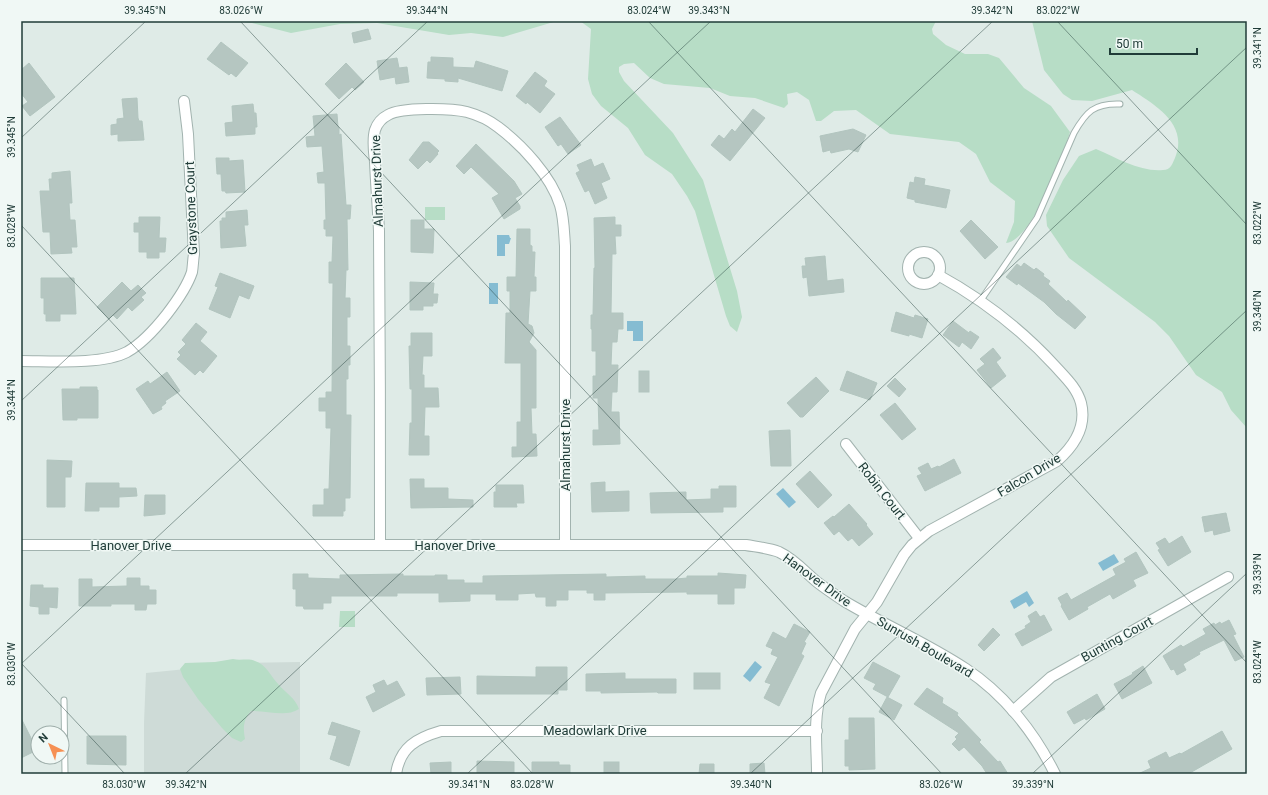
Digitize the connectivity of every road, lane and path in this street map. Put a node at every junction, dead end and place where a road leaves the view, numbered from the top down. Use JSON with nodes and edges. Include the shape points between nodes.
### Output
{"nodes":[{"id":1,"x":184,"y":101,"type":"dead end"},
{"id":2,"x":1120,"y":104,"type":"dead end"},
{"id":3,"x":938,"y":275,"type":"dead end"},
{"id":4,"x":981,"y":300,"type":"junction"},
{"id":5,"x":21,"y":361,"type":"edge"},
{"id":6,"x":846,"y":444,"type":"dead end"},
{"id":7,"x":919,"y":538,"type":"junction"},
{"id":8,"x":21,"y":545,"type":"edge"},
{"id":9,"x":380,"y":545,"type":"junction"},
{"id":10,"x":565,"y":545,"type":"junction"},
{"id":11,"x":1228,"y":577,"type":"dead end"},
{"id":12,"x":867,"y":615,"type":"junction"},
{"id":13,"x":64,"y":700,"type":"dead end"},
{"id":14,"x":1013,"y":711,"type":"junction"},
{"id":15,"x":817,"y":731,"type":"junction"},
{"id":16,"x":65,"y":774,"type":"edge"},
{"id":17,"x":396,"y":774,"type":"edge"},
{"id":18,"x":817,"y":774,"type":"edge"},
{"id":19,"x":1055,"y":774,"type":"edge"}],
"edges":[{"from":1,"to":5,"type":"street","name":"Graystone Court","via":[[194,254],[192,272],[175,304],[152,332],[126,352],[100,359]]},
{"from":2,"to":4,"type":"lane","via":[[1094,108],[1085,115],[1074,133],[1036,218]]},
{"from":3,"to":4,"type":"street","name":"Falcon Drive"},
{"from":4,"to":7,"type":"street","name":"Falcon Drive","via":[[1028,338],[1073,386],[1081,403],[1082,425],[1074,444],[1057,461]]},
{"from":6,"to":7,"type":"street","name":"Robin Court"},
{"from":7,"to":12,"type":"street","name":"Falcon Drive","via":[[904,555]]},
{"from":8,"to":9,"type":"street","name":"Hanover Drive"},
{"from":9,"to":10,"type":"street","name":"Hanover Drive"},
{"from":9,"to":10,"type":"street","name":"Almahurst Drive","via":[[379,229],[375,130],[383,118],[395,112],[441,109],[468,112],[490,121],[503,131],[521,147],[548,180],[560,206],[565,246]]},
{"from":10,"to":12,"type":"street","name":"Hanover Drive","via":[[762,547],[790,558],[828,591]]},
{"from":11,"to":14,"type":"street","name":"Bunting Court","via":[[1051,677]]},
{"from":12,"to":14,"type":"street","name":"Sunrush Boulevard","via":[[967,670]]},
{"from":12,"to":15,"type":"street","name":"Falcon Drive","via":[[855,629],[821,694]]},
{"from":13,"to":16,"type":"lane"},
{"from":14,"to":19,"type":"street","name":"Sunrush Boulevard","via":[[1039,745]]},
{"from":15,"to":17,"type":"street","name":"Meadowlark Drive","via":[[441,731],[424,736],[409,746]]},
{"from":15,"to":18,"type":"street","name":"Falcon Drive"}]}
